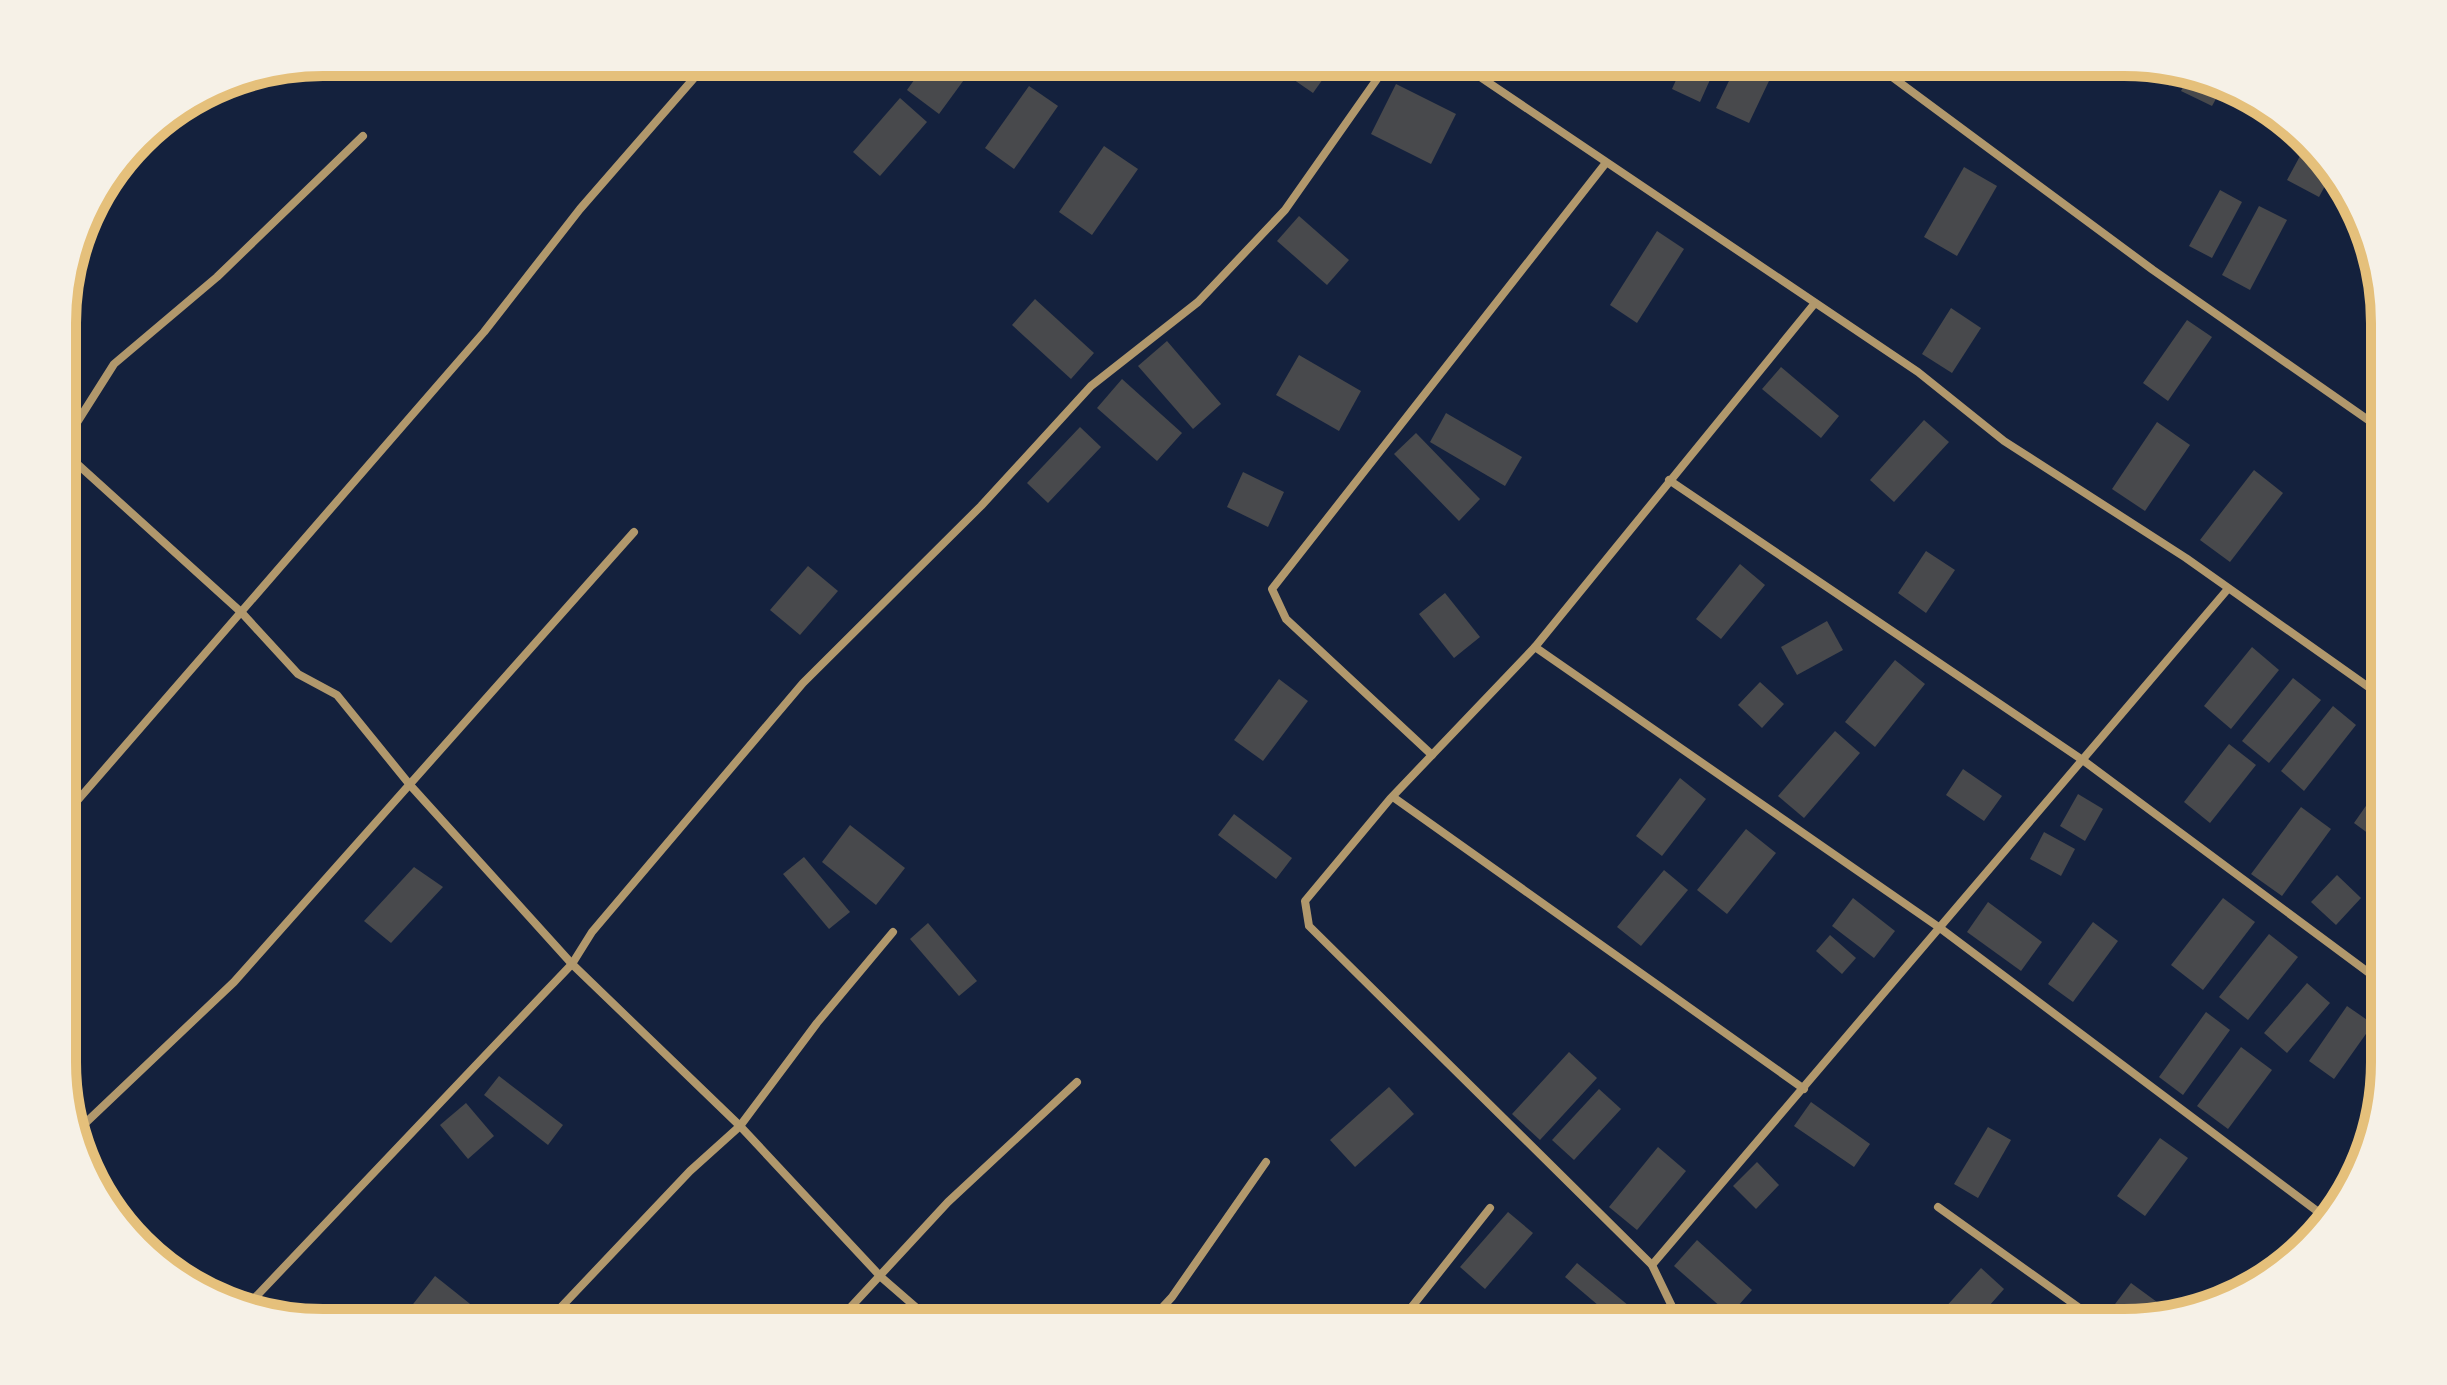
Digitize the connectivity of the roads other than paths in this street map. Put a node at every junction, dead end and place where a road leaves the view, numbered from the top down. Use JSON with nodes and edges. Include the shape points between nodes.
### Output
{"nodes":[{"id":1,"x":696,"y":76,"type":"edge"},
{"id":2,"x":1379,"y":76,"type":"edge"},
{"id":3,"x":1478,"y":76,"type":"edge"},
{"id":4,"x":1891,"y":76,"type":"edge"},
{"id":5,"x":363,"y":136,"type":"dead end"},
{"id":6,"x":1605,"y":164,"type":"junction"},
{"id":7,"x":1815,"y":303,"type":"junction"},
{"id":8,"x":2370,"y":421,"type":"edge"},
{"id":9,"x":76,"y":424,"type":"edge"},
{"id":10,"x":76,"y":463,"type":"edge"},
{"id":11,"x":1669,"y":480,"type":"junction"},
{"id":12,"x":634,"y":532,"type":"dead end"},
{"id":13,"x":2227,"y":590,"type":"junction"},
{"id":14,"x":242,"y":613,"type":"junction"},
{"id":15,"x":1535,"y":647,"type":"junction"},
{"id":16,"x":2370,"y":688,"type":"edge"},
{"id":17,"x":1432,"y":755,"type":"junction"},
{"id":18,"x":2084,"y":761,"type":"junction"},
{"id":19,"x":410,"y":785,"type":"junction"},
{"id":20,"x":1393,"y":797,"type":"junction"},
{"id":21,"x":76,"y":802,"type":"edge"},
{"id":22,"x":1940,"y":928,"type":"junction"},
{"id":23,"x":893,"y":932,"type":"dead end"},
{"id":24,"x":572,"y":964,"type":"junction"},
{"id":25,"x":2370,"y":974,"type":"edge"},
{"id":26,"x":1077,"y":1082,"type":"dead end"},
{"id":27,"x":1804,"y":1089,"type":"junction"},
{"id":28,"x":84,"y":1125,"type":"edge"},
{"id":29,"x":740,"y":1126,"type":"junction"},
{"id":30,"x":1266,"y":1162,"type":"dead end"},
{"id":31,"x":1938,"y":1207,"type":"dead end"},
{"id":32,"x":1490,"y":1208,"type":"dead end"},
{"id":33,"x":2320,"y":1213,"type":"edge"},
{"id":34,"x":1652,"y":1265,"type":"junction"},
{"id":35,"x":881,"y":1277,"type":"junction"},
{"id":36,"x":254,"y":1299,"type":"edge"},
{"id":37,"x":1411,"y":1308,"type":"edge"},
{"id":38,"x":1673,"y":1308,"type":"edge"},
{"id":39,"x":2079,"y":1308,"type":"edge"},
{"id":40,"x":559,"y":1309,"type":"edge"},
{"id":41,"x":850,"y":1309,"type":"edge"},
{"id":42,"x":917,"y":1309,"type":"edge"},
{"id":43,"x":1161,"y":1309,"type":"edge"}],
"edges":[{"from":1,"to":14,"type":"street"},
{"from":2,"to":24,"type":"street","via":[[1285,210],[1198,302],[1091,386],[981,506],[803,683],[592,932]]},
{"from":3,"to":6,"type":"street"},
{"from":4,"to":8,"type":"street","via":[[2153,270]]},
{"from":5,"to":9,"type":"street","via":[[217,277],[114,364]]},
{"from":6,"to":7,"type":"street"},
{"from":6,"to":17,"type":"street","via":[[1272,589],[1286,619]]},
{"from":7,"to":11,"type":"street"},
{"from":7,"to":13,"type":"street","via":[[1918,372],[2004,441]]},
{"from":10,"to":14,"type":"street"},
{"from":11,"to":15,"type":"street"},
{"from":11,"to":18,"type":"street"},
{"from":12,"to":19,"type":"street"},
{"from":13,"to":16,"type":"street"},
{"from":13,"to":18,"type":"street"},
{"from":14,"to":19,"type":"street","via":[[298,674],[337,695]]},
{"from":14,"to":21,"type":"street"},
{"from":15,"to":17,"type":"street"},
{"from":15,"to":22,"type":"street"},
{"from":17,"to":20,"type":"street"},
{"from":18,"to":22,"type":"street"},
{"from":18,"to":25,"type":"street"},
{"from":19,"to":24,"type":"street"},
{"from":19,"to":28,"type":"street","via":[[234,982]]},
{"from":20,"to":27,"type":"street"},
{"from":20,"to":34,"type":"street","via":[[1305,901],[1309,926]]},
{"from":22,"to":27,"type":"street"},
{"from":22,"to":33,"type":"street"},
{"from":23,"to":29,"type":"street"},
{"from":24,"to":29,"type":"street"},
{"from":24,"to":36,"type":"street"},
{"from":26,"to":35,"type":"street","via":[[948,1202]]},
{"from":27,"to":34,"type":"street"},
{"from":29,"to":35,"type":"street"},
{"from":29,"to":40,"type":"street"},
{"from":30,"to":43,"type":"street"},
{"from":31,"to":39,"type":"street"},
{"from":32,"to":37,"type":"street"},
{"from":34,"to":38,"type":"street"},
{"from":35,"to":41,"type":"street"},
{"from":35,"to":42,"type":"street"}]}
